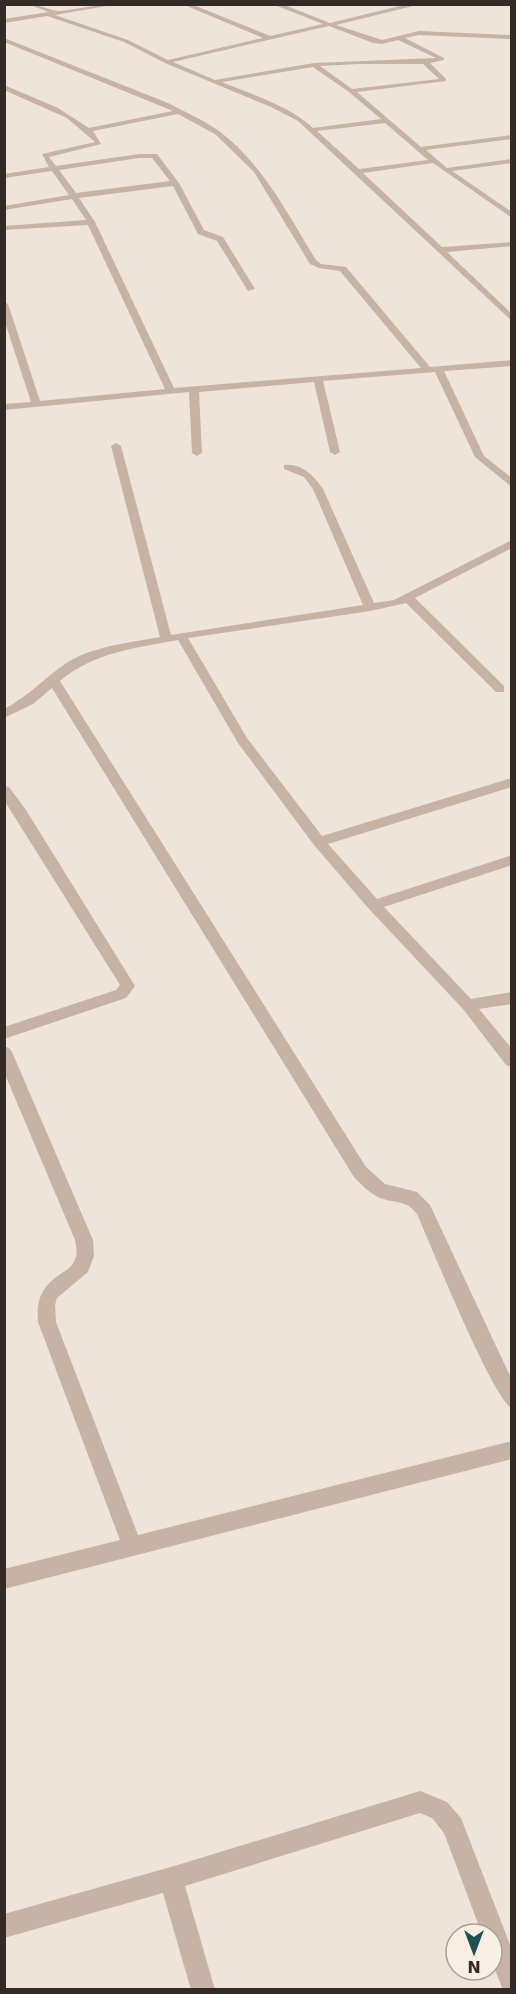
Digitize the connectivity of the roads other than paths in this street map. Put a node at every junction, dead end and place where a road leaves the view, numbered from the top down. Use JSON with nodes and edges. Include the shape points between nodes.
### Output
{"nodes":[{"id":1,"x":30,"y":4,"type":"edge"},
{"id":2,"x":185,"y":4,"type":"edge"},
{"id":3,"x":275,"y":4,"type":"edge"},
{"id":4,"x":418,"y":4,"type":"edge"},
{"id":5,"x":112,"y":5,"type":"edge"},
{"id":6,"x":57,"y":13,"type":"junction"},
{"id":7,"x":47,"y":14,"type":"junction"},
{"id":8,"x":4,"y":21,"type":"edge"},
{"id":9,"x":329,"y":25,"type":"junction"},
{"id":10,"x":512,"y":37,"type":"edge"},
{"id":11,"x":399,"y":38,"type":"junction"},
{"id":12,"x":271,"y":39,"type":"junction"},
{"id":13,"x":4,"y":40,"type":"edge"},
{"id":14,"x":167,"y":62,"type":"junction"},
{"id":15,"x":425,"y":62,"type":"junction"},
{"id":16,"x":314,"y":65,"type":"junction"},
{"id":17,"x":213,"y":82,"type":"junction"},
{"id":18,"x":4,"y":87,"type":"edge"},
{"id":19,"x":351,"y":91,"type":"junction"},
{"id":20,"x":182,"y":111,"type":"junction"},
{"id":21,"x":385,"y":121,"type":"junction"},
{"id":22,"x":86,"y":130,"type":"junction"},
{"id":23,"x":312,"y":130,"type":"junction"},
{"id":24,"x":512,"y":137,"type":"edge"},
{"id":25,"x":419,"y":149,"type":"junction"},
{"id":26,"x":434,"y":161,"type":"junction"},
{"id":27,"x":512,"y":161,"type":"edge"},
{"id":28,"x":53,"y":167,"type":"junction"},
{"id":29,"x":445,"y":170,"type":"junction"},
{"id":30,"x":356,"y":172,"type":"junction"},
{"id":31,"x":4,"y":176,"type":"edge"},
{"id":32,"x":175,"y":183,"type":"junction"},
{"id":33,"x":74,"y":196,"type":"junction"},
{"id":34,"x":4,"y":208,"type":"edge"},
{"id":35,"x":512,"y":216,"type":"edge"},
{"id":36,"x":91,"y":222,"type":"junction"},
{"id":37,"x":4,"y":228,"type":"edge"},
{"id":38,"x":512,"y":244,"type":"edge"},
{"id":39,"x":440,"y":250,"type":"junction"},
{"id":40,"x":250,"y":289,"type":"dead end"},
{"id":41,"x":4,"y":304,"type":"edge"},
{"id":42,"x":512,"y":319,"type":"edge"},
{"id":43,"x":512,"y":363,"type":"edge"},
{"id":44,"x":433,"y":369,"type":"junction"},
{"id":45,"x":318,"y":378,"type":"junction"},
{"id":46,"x":194,"y":389,"type":"junction"},
{"id":47,"x":171,"y":391,"type":"junction"},
{"id":48,"x":36,"y":404,"type":"junction"},
{"id":49,"x":4,"y":407,"type":"edge"},
{"id":50,"x":116,"y":446,"type":"dead end"},
{"id":51,"x":335,"y":452,"type":"dead end"},
{"id":52,"x":197,"y":453,"type":"dead end"},
{"id":53,"x":288,"y":467,"type":"dead end"},
{"id":54,"x":512,"y":484,"type":"edge"},
{"id":55,"x":511,"y":543,"type":"edge"},
{"id":56,"x":408,"y":598,"type":"junction"},
{"id":57,"x":370,"y":608,"type":"junction"},
{"id":58,"x":173,"y":637,"type":"junction"},
{"id":59,"x":54,"y":681,"type":"junction"},
{"id":60,"x":500,"y":689,"type":"dead end"},
{"id":61,"x":4,"y":714,"type":"edge"},
{"id":62,"x":512,"y":782,"type":"edge"},
{"id":63,"x":4,"y":790,"type":"edge"},
{"id":64,"x":319,"y":842,"type":"junction"},
{"id":65,"x":512,"y":860,"type":"edge"},
{"id":66,"x":374,"y":905,"type":"junction"},
{"id":67,"x":512,"y":998,"type":"edge"},
{"id":68,"x":468,"y":1005,"type":"junction"},
{"id":69,"x":4,"y":1033,"type":"edge"},
{"id":70,"x":4,"y":1052,"type":"edge"},
{"id":71,"x":512,"y":1061,"type":"edge"},
{"id":72,"x":512,"y":1399,"type":"edge"},
{"id":73,"x":512,"y":1450,"type":"edge"},
{"id":74,"x":133,"y":1547,"type":"junction"},
{"id":75,"x":4,"y":1579,"type":"edge"},
{"id":76,"x":171,"y":1879,"type":"junction"},
{"id":77,"x":4,"y":1926,"type":"edge"},
{"id":78,"x":512,"y":1983,"type":"edge"},
{"id":79,"x":203,"y":1989,"type":"edge"}],
"edges":[{"from":1,"to":6,"type":"street"},
{"from":2,"to":12,"type":"street"},
{"from":3,"to":9,"type":"street"},
{"from":4,"to":9,"type":"street"},
{"from":5,"to":6,"type":"street"},
{"from":6,"to":7,"type":"street"},
{"from":7,"to":8,"type":"street"},
{"from":7,"to":14,"type":"street","via":[[126,41]]},
{"from":9,"to":11,"type":"street","via":[[376,42]]},
{"from":9,"to":12,"type":"street"},
{"from":10,"to":11,"type":"street","via":[[419,33]]},
{"from":11,"to":15,"type":"street","via":[[442,58]]},
{"from":12,"to":14,"type":"street"},
{"from":13,"to":20,"type":"street"},
{"from":14,"to":17,"type":"street"},
{"from":15,"to":16,"type":"street"},
{"from":15,"to":19,"type":"street","via":[[444,80]]},
{"from":16,"to":17,"type":"street"},
{"from":16,"to":19,"type":"street"},
{"from":17,"to":23,"type":"street","via":[[288,112]]},
{"from":18,"to":22,"type":"street","via":[[66,116]]},
{"from":19,"to":21,"type":"street"},
{"from":20,"to":22,"type":"street"},
{"from":20,"to":44,"type":"street","via":[[217,133],[250,163],[313,262],[343,269]]},
{"from":21,"to":23,"type":"street"},
{"from":21,"to":25,"type":"street"},
{"from":22,"to":28,"type":"street","via":[[99,143],[45,156]]},
{"from":23,"to":30,"type":"street"},
{"from":24,"to":25,"type":"street"},
{"from":25,"to":26,"type":"street"},
{"from":26,"to":29,"type":"street"},
{"from":26,"to":30,"type":"street"},
{"from":27,"to":29,"type":"street"},
{"from":28,"to":31,"type":"street"},
{"from":28,"to":32,"type":"street","via":[[150,156],[157,158]]},
{"from":28,"to":33,"type":"street"},
{"from":29,"to":35,"type":"street"},
{"from":30,"to":39,"type":"street"},
{"from":32,"to":33,"type":"street"},
{"from":32,"to":40,"type":"street","via":[[201,232],[220,238]]},
{"from":33,"to":34,"type":"street"},
{"from":33,"to":36,"type":"street"},
{"from":36,"to":37,"type":"street"},
{"from":36,"to":47,"type":"street"},
{"from":38,"to":39,"type":"street"},
{"from":39,"to":42,"type":"street"},
{"from":41,"to":48,"type":"street"},
{"from":43,"to":44,"type":"street"},
{"from":44,"to":45,"type":"street"},
{"from":44,"to":54,"type":"street","via":[[480,457]]},
{"from":45,"to":46,"type":"street"},
{"from":45,"to":51,"type":"street"},
{"from":46,"to":47,"type":"street"},
{"from":46,"to":52,"type":"street"},
{"from":47,"to":48,"type":"street"},
{"from":48,"to":49,"type":"street"},
{"from":50,"to":58,"type":"street","via":[[126,491]]},
{"from":53,"to":57,"type":"street","via":[[308,475],[318,489]]},
{"from":55,"to":56,"type":"street"},
{"from":56,"to":57,"type":"street"},
{"from":56,"to":60,"type":"street"},
{"from":57,"to":58,"type":"street"},
{"from":58,"to":59,"type":"street","via":[[87,657]]},
{"from":58,"to":64,"type":"street","via":[[242,740]]},
{"from":59,"to":61,"type":"street"},
{"from":59,"to":72,"type":"street","via":[[360,1172],[377,1189],[413,1197],[424,1210]]},
{"from":62,"to":64,"type":"street"},
{"from":63,"to":69,"type":"street","via":[[128,986],[121,994]]},
{"from":64,"to":66,"type":"street"},
{"from":65,"to":66,"type":"street"},
{"from":66,"to":68,"type":"street"},
{"from":67,"to":68,"type":"street"},
{"from":68,"to":71,"type":"street"},
{"from":70,"to":74,"type":"street","via":[[84,1240],[84,1263],[54,1287],[44,1307]]},
{"from":73,"to":74,"type":"street"},
{"from":74,"to":75,"type":"street"},
{"from":76,"to":77,"type":"street"},
{"from":76,"to":78,"type":"street","via":[[420,1802],[434,1805],[453,1827]]},
{"from":76,"to":79,"type":"street"}]}
